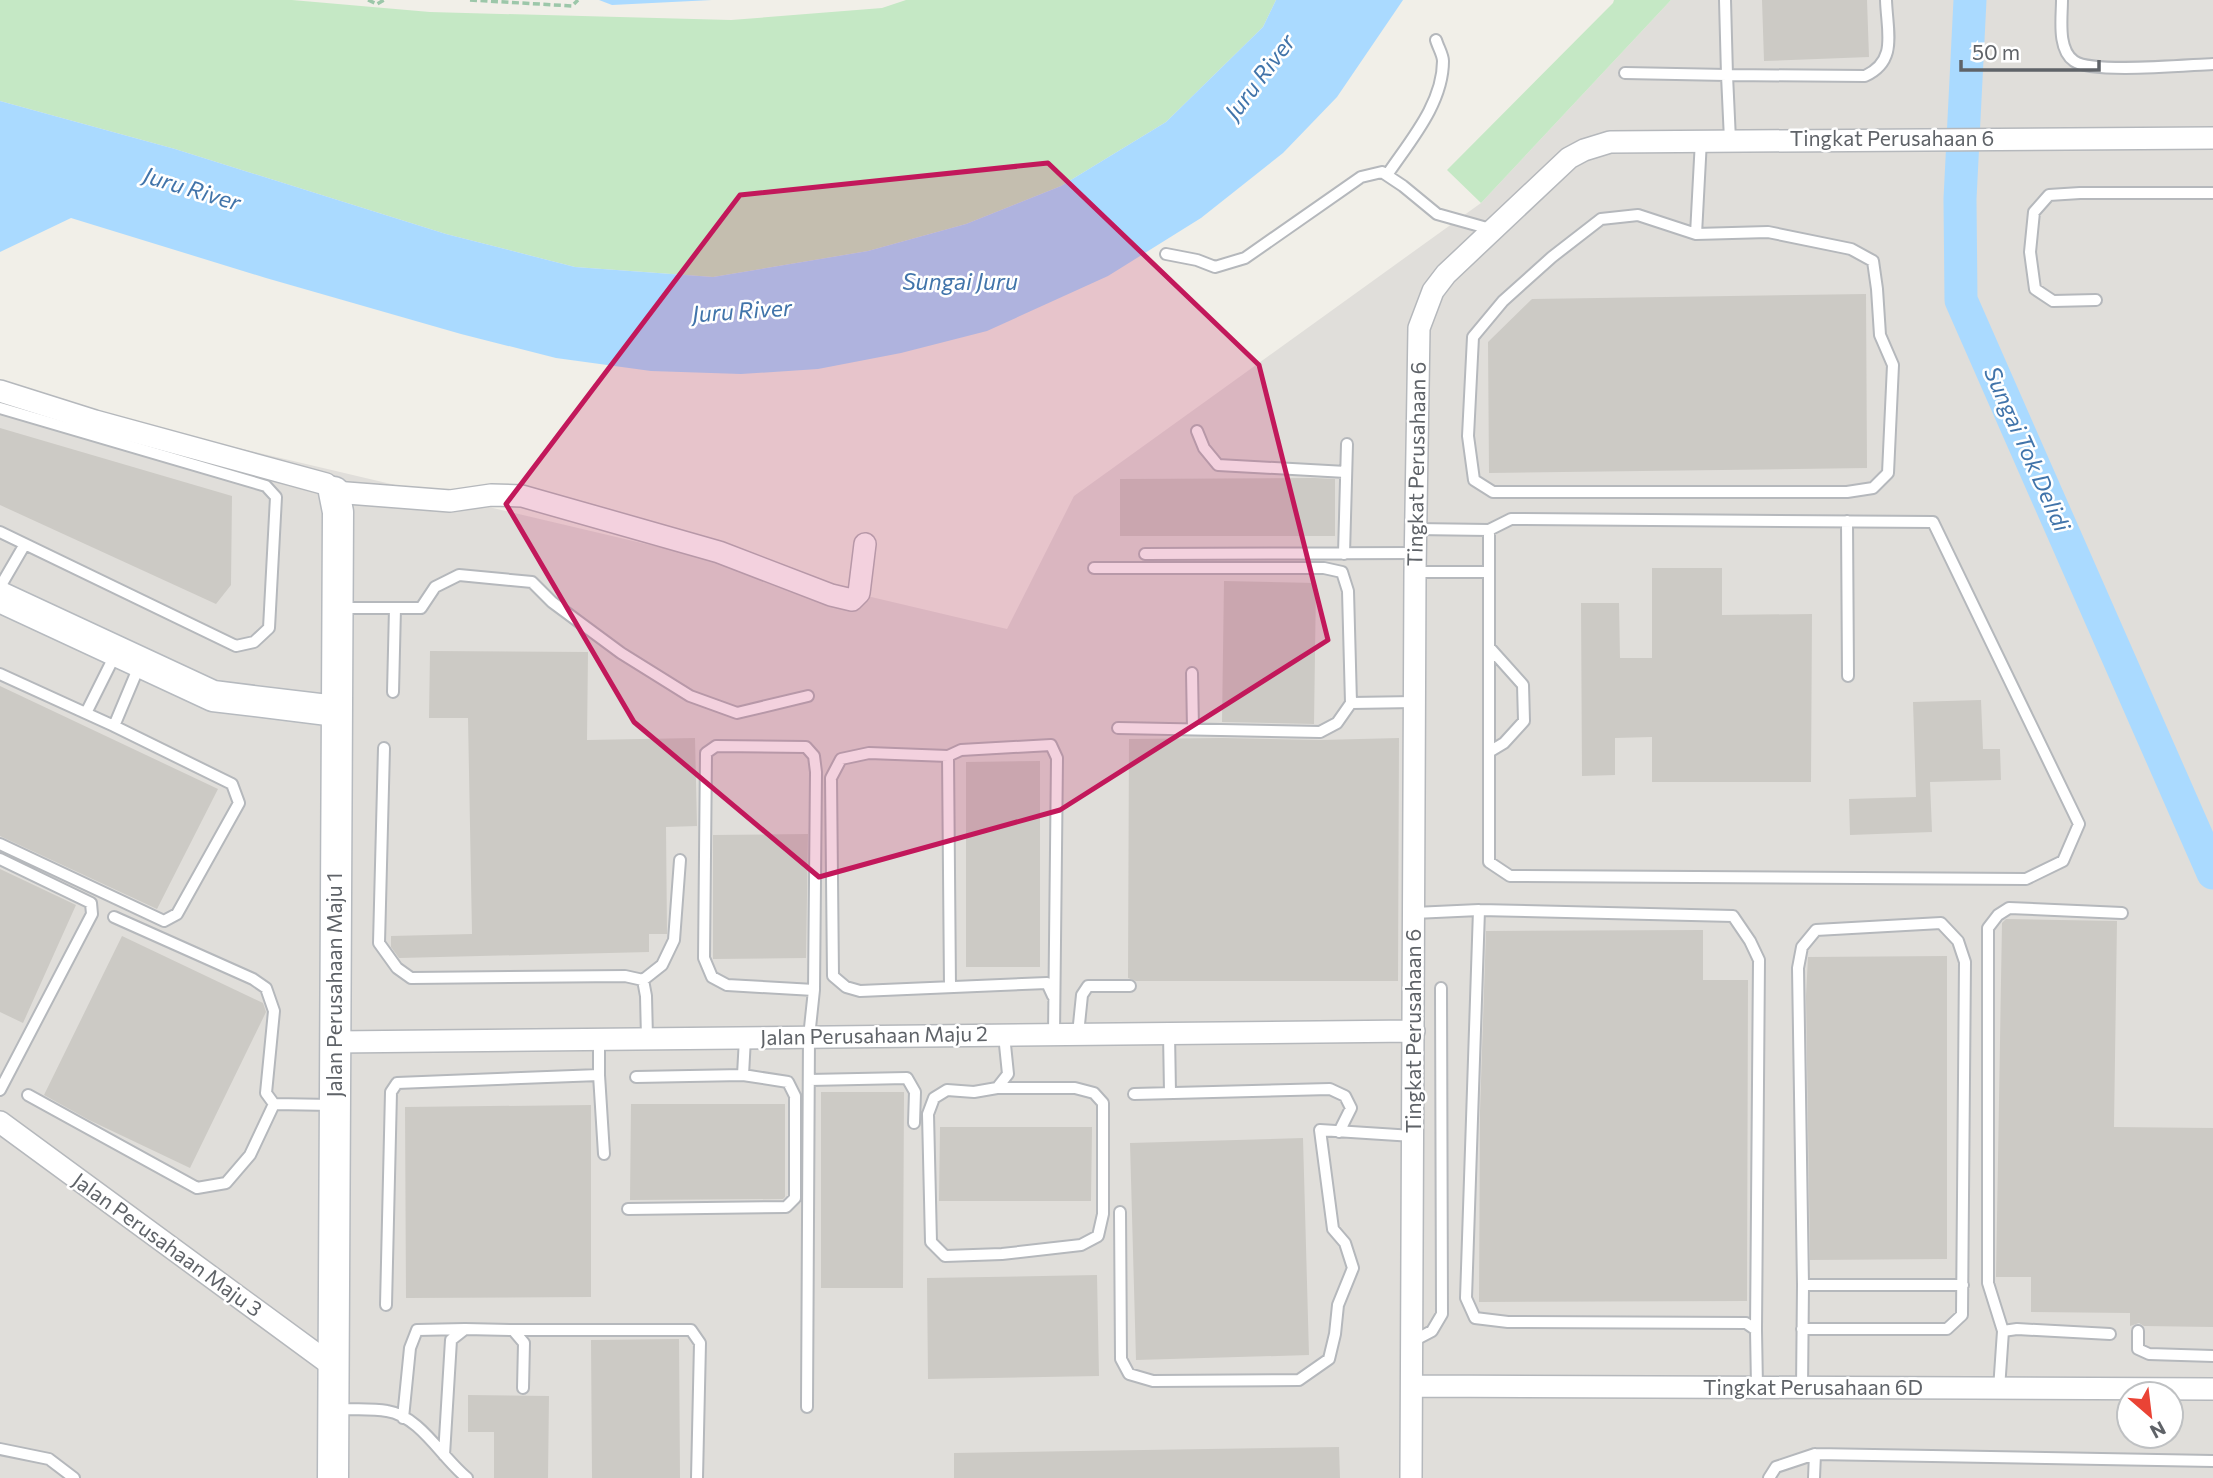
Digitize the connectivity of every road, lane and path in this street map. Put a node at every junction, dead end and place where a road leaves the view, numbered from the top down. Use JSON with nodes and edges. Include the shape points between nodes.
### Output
{"nodes":[{"id":1,"x":368,"y":0,"type":"edge"},
{"id":2,"x":384,"y":0,"type":"edge"},
{"id":3,"x":470,"y":0,"type":"edge"},
{"id":4,"x":578,"y":0,"type":"edge"},
{"id":5,"x":1725,"y":0,"type":"edge"},
{"id":6,"x":1886,"y":0,"type":"edge"},
{"id":7,"x":2062,"y":0,"type":"edge"},
{"id":8,"x":1436,"y":40,"type":"dead end"},
{"id":9,"x":2213,"y":64,"type":"edge"},
{"id":10,"x":1625,"y":73,"type":"dead end"},
{"id":11,"x":1727,"y":75,"type":"junction"},
{"id":12,"x":2213,"y":138,"type":"edge"},
{"id":13,"x":1701,"y":140,"type":"junction"},
{"id":14,"x":1730,"y":140,"type":"junction"},
{"id":15,"x":1387,"y":176,"type":"junction"},
{"id":16,"x":2213,"y":192,"type":"edge"},
{"id":17,"x":1494,"y":230,"type":"junction"},
{"id":18,"x":1696,"y":234,"type":"junction"},
{"id":19,"x":1166,"y":254,"type":"dead end"},
{"id":20,"x":2096,"y":300,"type":"dead end"},
{"id":21,"x":0,"y":391,"type":"edge"},
{"id":22,"x":0,"y":408,"type":"edge"},
{"id":23,"x":1197,"y":431,"type":"dead end"},
{"id":24,"x":1347,"y":444,"type":"dead end"},
{"id":25,"x":1346,"y":472,"type":"junction"},
{"id":26,"x":334,"y":492,"type":"junction"},
{"id":27,"x":1847,"y":522,"type":"junction"},
{"id":28,"x":1415,"y":529,"type":"junction"},
{"id":29,"x":1489,"y":530,"type":"junction"},
{"id":30,"x":0,"y":531,"type":"edge"},
{"id":31,"x":25,"y":544,"type":"junction"},
{"id":32,"x":865,"y":544,"type":"dead end"},
{"id":33,"x":1146,"y":554,"type":"dead end"},
{"id":34,"x":1344,"y":554,"type":"junction"},
{"id":35,"x":1415,"y":562,"type":"junction"},
{"id":36,"x":1094,"y":568,"type":"dead end"},
{"id":37,"x":1489,"y":572,"type":"junction"},
{"id":38,"x":0,"y":587,"type":"edge"},
{"id":39,"x":0,"y":597,"type":"edge"},
{"id":40,"x":395,"y":607,"type":"junction"},
{"id":41,"x":337,"y":608,"type":"junction"},
{"id":42,"x":1489,"y":647,"type":"junction"},
{"id":43,"x":129,"y":656,"type":"junction"},
{"id":44,"x":1192,"y":673,"type":"dead end"},
{"id":45,"x":0,"y":674,"type":"edge"},
{"id":46,"x":1847,"y":676,"type":"dead end"},
{"id":47,"x":393,"y":692,"type":"dead end"},
{"id":48,"x":808,"y":696,"type":"dead end"},
{"id":49,"x":1415,"y":702,"type":"junction"},
{"id":50,"x":1351,"y":703,"type":"junction"},
{"id":51,"x":336,"y":711,"type":"junction"},
{"id":52,"x":86,"y":713,"type":"junction"},
{"id":53,"x":114,"y":726,"type":"junction"},
{"id":54,"x":1118,"y":727,"type":"dead end"},
{"id":55,"x":1193,"y":729,"type":"junction"},
{"id":56,"x":384,"y":748,"type":"dead end"},
{"id":57,"x":1489,"y":752,"type":"junction"},
{"id":58,"x":948,"y":756,"type":"junction"},
{"id":59,"x":0,"y":844,"type":"edge"},
{"id":60,"x":0,"y":859,"type":"edge"},
{"id":61,"x":680,"y":860,"type":"dead end"},
{"id":62,"x":1479,"y":910,"type":"junction"},
{"id":63,"x":1414,"y":913,"type":"junction"},
{"id":64,"x":2122,"y":913,"type":"dead end"},
{"id":65,"x":114,"y":917,"type":"dead end"},
{"id":66,"x":643,"y":980,"type":"junction"},
{"id":67,"x":1130,"y":986,"type":"dead end"},
{"id":68,"x":950,"y":987,"type":"junction"},
{"id":69,"x":1441,"y":988,"type":"dead end"},
{"id":70,"x":814,"y":990,"type":"junction"},
{"id":71,"x":1054,"y":996,"type":"junction"},
{"id":72,"x":1414,"y":1031,"type":"junction"},
{"id":73,"x":1170,"y":1033,"type":"junction"},
{"id":74,"x":1054,"y":1034,"type":"junction"},
{"id":75,"x":1078,"y":1034,"type":"junction"},
{"id":76,"x":1004,"y":1035,"type":"junction"},
{"id":77,"x":809,"y":1037,"type":"junction"},
{"id":78,"x":647,"y":1038,"type":"junction"},
{"id":79,"x":745,"y":1038,"type":"junction"},
{"id":80,"x":599,"y":1039,"type":"junction"},
{"id":81,"x":335,"y":1042,"type":"junction"},
{"id":82,"x":4,"y":1071,"type":"edge"},
{"id":83,"x":743,"y":1074,"type":"junction"},
{"id":84,"x":599,"y":1075,"type":"junction"},
{"id":85,"x":636,"y":1077,"type":"dead end"},
{"id":86,"x":808,"y":1080,"type":"junction"},
{"id":87,"x":997,"y":1088,"type":"junction"},
{"id":88,"x":0,"y":1090,"type":"edge"},
{"id":89,"x":1170,"y":1093,"type":"junction"},
{"id":90,"x":1134,"y":1094,"type":"dead end"},
{"id":91,"x":28,"y":1095,"type":"dead end"},
{"id":92,"x":274,"y":1104,"type":"junction"},
{"id":93,"x":335,"y":1105,"type":"junction"},
{"id":94,"x":0,"y":1122,"type":"edge"},
{"id":95,"x":914,"y":1123,"type":"dead end"},
{"id":96,"x":1339,"y":1132,"type":"junction"},
{"id":97,"x":1413,"y":1136,"type":"junction"},
{"id":98,"x":604,"y":1154,"type":"dead end"},
{"id":99,"x":628,"y":1209,"type":"dead end"},
{"id":100,"x":1120,"y":1212,"type":"dead end"},
{"id":101,"x":1803,"y":1285,"type":"junction"},
{"id":102,"x":1963,"y":1285,"type":"junction"},
{"id":103,"x":386,"y":1305,"type":"dead end"},
{"id":104,"x":465,"y":1329,"type":"junction"},
{"id":105,"x":1802,"y":1329,"type":"junction"},
{"id":106,"x":513,"y":1330,"type":"junction"},
{"id":107,"x":1756,"y":1330,"type":"junction"},
{"id":108,"x":2003,"y":1331,"type":"junction"},
{"id":109,"x":2138,"y":1331,"type":"dead end"},
{"id":110,"x":2110,"y":1334,"type":"dead end"},
{"id":111,"x":1413,"y":1341,"type":"junction"},
{"id":112,"x":2213,"y":1356,"type":"edge"},
{"id":113,"x":334,"y":1367,"type":"junction"},
{"id":114,"x":1412,"y":1386,"type":"junction"},
{"id":115,"x":1757,"y":1387,"type":"junction"},
{"id":116,"x":523,"y":1388,"type":"dead end"},
{"id":117,"x":1802,"y":1388,"type":"junction"},
{"id":118,"x":1999,"y":1389,"type":"junction"},
{"id":119,"x":2213,"y":1389,"type":"edge"},
{"id":120,"x":807,"y":1407,"type":"dead end"},
{"id":121,"x":334,"y":1409,"type":"junction"},
{"id":122,"x":403,"y":1418,"type":"junction"},
{"id":123,"x":0,"y":1449,"type":"edge"},
{"id":124,"x":1815,"y":1454,"type":"junction"},
{"id":125,"x":444,"y":1455,"type":"junction"},
{"id":126,"x":2213,"y":1461,"type":"edge"},
{"id":127,"x":75,"y":1478,"type":"edge"},
{"id":128,"x":333,"y":1478,"type":"edge"},
{"id":129,"x":467,"y":1478,"type":"edge"},
{"id":130,"x":697,"y":1478,"type":"edge"},
{"id":131,"x":1411,"y":1478,"type":"edge"},
{"id":132,"x":1769,"y":1478,"type":"edge"},
{"id":133,"x":1814,"y":1478,"type":"edge"}],
"edges":[{"from":1,"to":2,"type":"path","via":[[377,4]]},
{"from":3,"to":4,"type":"path","via":[[572,6]]},
{"from":5,"to":11,"type":"lane"},
{"from":6,"to":11,"type":"lane","via":[[1888,54],[1879,70],[1865,76]]},
{"from":7,"to":9,"type":"lane","via":[[2063,46],[2074,61],[2094,68]]},
{"from":8,"to":15,"type":"lane","via":[[1443,60],[1437,93]]},
{"from":10,"to":11,"type":"lane"},
{"from":11,"to":14,"type":"lane"},
{"from":12,"to":14,"type":"street","name":"Tingkat Perusahaan 6"},
{"from":13,"to":14,"type":"street","name":"Tingkat Perusahaan 6"},
{"from":13,"to":17,"type":"street","name":"Tingkat Perusahaan 6","via":[[1622,141],[1584,150],[1569,158]]},
{"from":13,"to":18,"type":"lane"},
{"from":15,"to":17,"type":"lane","via":[[1437,214]]},
{"from":15,"to":19,"type":"lane","via":[[1382,172],[1361,177],[1245,258],[1215,267]]},
{"from":16,"to":20,"type":"lane","via":[[2049,195],[2034,212],[2030,252],[2035,289],[2053,301]]},
{"from":17,"to":28,"type":"street","name":"Tingkat Perusahaan 6","via":[[1446,274],[1433,291],[1419,328]]},
{"from":18,"to":18,"type":"lane","via":[[1768,232],[1851,249],[1873,261],[1880,335],[1893,365],[1888,473],[1873,488],[1847,492],[1493,492],[1474,480],[1468,436],[1474,337],[1503,301],[1601,219],[1637,215]]},
{"from":21,"to":26,"type":"street","via":[[326,484]]},
{"from":22,"to":31,"type":"lane","via":[[266,486],[276,497],[269,628],[254,642],[236,646]]},
{"from":23,"to":25,"type":"lane","via":[[1218,465]]},
{"from":24,"to":25,"type":"lane"},
{"from":25,"to":34,"type":"lane"},
{"from":26,"to":32,"type":"street","via":[[450,501],[522,496],[719,552],[852,600],[859,593]]},
{"from":26,"to":41,"type":"street","name":"Jalan Perusahaan Maju 1"},
{"from":27,"to":29,"type":"lane","via":[[1511,519]]},
{"from":27,"to":46,"type":"lane"},
{"from":27,"to":57,"type":"lane","via":[[1935,524],[2079,824],[2063,861],[2026,879],[1510,876],[1489,862]]},
{"from":28,"to":29,"type":"lane"},
{"from":28,"to":35,"type":"street","name":"Tingkat Perusahaan 6"},
{"from":29,"to":37,"type":"lane"},
{"from":30,"to":31,"type":"lane"},
{"from":31,"to":38,"type":"lane"},
{"from":33,"to":34,"type":"lane"},
{"from":34,"to":35,"type":"lane"},
{"from":35,"to":37,"type":"lane"},
{"from":35,"to":49,"type":"street","name":"Tingkat Perusahaan 6"},
{"from":36,"to":50,"type":"lane","via":[[1324,568],[1342,572],[1348,591]]},
{"from":37,"to":42,"type":"lane"},
{"from":39,"to":43,"type":"street"},
{"from":40,"to":41,"type":"lane"},
{"from":40,"to":47,"type":"lane"},
{"from":40,"to":48,"type":"lane","via":[[421,608],[435,587],[459,575],[532,582],[552,603],[621,653],[690,696],[737,713]]},
{"from":41,"to":51,"type":"street","name":"Jalan Perusahaan Maju 1"},
{"from":42,"to":57,"type":"lane"},
{"from":42,"to":57,"type":"lane","via":[[1523,685],[1524,721]]},
{"from":43,"to":51,"type":"street","via":[[213,696]]},
{"from":43,"to":52,"type":"lane"},
{"from":43,"to":53,"type":"lane"},
{"from":44,"to":55,"type":"lane"},
{"from":45,"to":52,"type":"lane"},
{"from":49,"to":50,"type":"lane"},
{"from":49,"to":63,"type":"street","name":"Tingkat Perusahaan 6"},
{"from":50,"to":55,"type":"lane","via":[[1337,723],[1320,732]]},
{"from":51,"to":81,"type":"street","name":"Jalan Perusahaan Maju 1"},
{"from":52,"to":53,"type":"lane"},
{"from":53,"to":59,"type":"lane","via":[[232,784],[239,803],[177,914],[164,920]]},
{"from":54,"to":55,"type":"lane"},
{"from":56,"to":66,"type":"lane","via":[[379,943],[397,968],[411,978],[625,976]]},
{"from":58,"to":68,"type":"lane"},
{"from":58,"to":68,"type":"lane","via":[[869,753],[841,759],[831,778],[833,976],[860,991]]},
{"from":58,"to":71,"type":"lane","via":[[961,750],[1051,745],[1057,758]]},
{"from":60,"to":82,"type":"lane","via":[[91,903],[92,914]]},
{"from":61,"to":66,"type":"lane","via":[[674,940],[662,965]]},
{"from":62,"to":63,"type":"lane"},
{"from":62,"to":107,"type":"lane","via":[[1733,916],[1751,941],[1759,960]]},
{"from":62,"to":107,"type":"lane","via":[[1466,1298],[1475,1318],[1746,1323]]},
{"from":63,"to":72,"type":"street","name":"Tingkat Perusahaan 6"},
{"from":64,"to":108,"type":"lane","via":[[2010,908],[1987,928],[1988,1283]]},
{"from":65,"to":92,"type":"lane","via":[[266,988],[274,1011],[267,1093]]},
{"from":66,"to":78,"type":"lane"},
{"from":67,"to":75,"type":"lane","via":[[1088,986],[1082,995]]},
{"from":68,"to":71,"type":"lane","via":[[1046,983]]},
{"from":69,"to":111,"type":"lane","via":[[1442,1314],[1432,1331]]},
{"from":70,"to":70,"type":"lane","via":[[727,985],[712,977],[704,958],[706,753],[716,746],[806,747],[814,757]]},
{"from":70,"to":77,"type":"lane"},
{"from":71,"to":74,"type":"lane"},
{"from":72,"to":73,"type":"street","name":"Jalan Perusahaan Maju 2"},
{"from":72,"to":97,"type":"street","name":"Tingkat Perusahaan 6"},
{"from":73,"to":75,"type":"street","name":"Jalan Perusahaan Maju 2"},
{"from":73,"to":89,"type":"lane"},
{"from":74,"to":75,"type":"street","name":"Jalan Perusahaan Maju 2"},
{"from":74,"to":76,"type":"street","name":"Jalan Perusahaan Maju 2"},
{"from":76,"to":77,"type":"street","name":"Jalan Perusahaan Maju 2"},
{"from":76,"to":87,"type":"lane","via":[[1008,1074]]},
{"from":77,"to":79,"type":"street","name":"Jalan Perusahaan Maju 2"},
{"from":77,"to":86,"type":"lane"},
{"from":78,"to":79,"type":"street","name":"Jalan Perusahaan Maju 2"},
{"from":78,"to":80,"type":"street","name":"Jalan Perusahaan Maju 2"},
{"from":79,"to":83,"type":"lane"},
{"from":80,"to":81,"type":"street","name":"Jalan Perusahaan Maju 2"},
{"from":80,"to":84,"type":"lane"},
{"from":81,"to":93,"type":"street","name":"Jalan Perusahaan Maju 1"},
{"from":82,"to":88,"type":"lane"},
{"from":83,"to":85,"type":"lane"},
{"from":83,"to":99,"type":"lane","via":[[788,1082],[795,1096],[795,1198],[786,1207]]},
{"from":84,"to":98,"type":"lane"},
{"from":84,"to":103,"type":"lane","via":[[397,1083],[391,1092]]},
{"from":86,"to":95,"type":"lane","via":[[907,1078],[915,1092]]},
{"from":86,"to":120,"type":"lane"},
{"from":87,"to":87,"type":"lane","via":[[947,1090],[934,1098],[928,1114],[931,1242],[945,1256],[972,1256],[1081,1245],[1098,1237],[1103,1214],[1103,1103],[1094,1093],[1075,1088]]},
{"from":89,"to":90,"type":"lane"},
{"from":89,"to":96,"type":"lane","via":[[1330,1089],[1345,1096],[1350,1108]]},
{"from":91,"to":92,"type":"lane","via":[[197,1188],[226,1183],[250,1155]]},
{"from":92,"to":93,"type":"lane"},
{"from":93,"to":113,"type":"street","name":"Jalan Perusahaan Maju 1"},
{"from":94,"to":113,"type":"street","name":"Jalan Perusahaan Maju 3"},
{"from":96,"to":97,"type":"lane"},
{"from":96,"to":100,"type":"lane","via":[[1320,1130],[1333,1229],[1345,1243],[1353,1268],[1338,1305],[1329,1359],[1299,1380],[1153,1381],[1129,1374],[1121,1359]]},
{"from":97,"to":111,"type":"street","name":"Tingkat Perusahaan 6"},
{"from":101,"to":102,"type":"lane"},
{"from":101,"to":102,"type":"lane","via":[[1798,968],[1802,947],[1816,930],[1941,923],[1958,941],[1965,962]]},
{"from":101,"to":105,"type":"lane"},
{"from":102,"to":105,"type":"lane","via":[[1962,1315],[1947,1329]]},
{"from":104,"to":106,"type":"lane"},
{"from":104,"to":122,"type":"lane","via":[[417,1330],[410,1348]]},
{"from":104,"to":125,"type":"lane","via":[[451,1340]]},
{"from":105,"to":117,"type":"lane"},
{"from":106,"to":116,"type":"lane","via":[[524,1343]]},
{"from":106,"to":130,"type":"lane","via":[[691,1330],[700,1343]]},
{"from":107,"to":115,"type":"lane"},
{"from":108,"to":110,"type":"lane"},
{"from":108,"to":118,"type":"lane"},
{"from":109,"to":112,"type":"lane","via":[[2138,1349],[2149,1354]]},
{"from":111,"to":114,"type":"street","name":"Tingkat Perusahaan 6"},
{"from":113,"to":121,"type":"street","name":"Jalan Perusahaan Maju 1"},
{"from":114,"to":115,"type":"street","name":"Tingkat Perusahaan 6D"},
{"from":114,"to":131,"type":"street","name":"Tingkat Perusahaan 6"},
{"from":115,"to":117,"type":"street","name":"Tingkat Perusahaan 6D"},
{"from":117,"to":118,"type":"street","name":"Tingkat Perusahaan 6D"},
{"from":118,"to":119,"type":"street","name":"Tingkat Perusahaan 6D"},
{"from":121,"to":122,"type":"lane","via":[[389,1411]]},
{"from":121,"to":128,"type":"street","name":"Jalan Perusahaan Maju 1"},
{"from":122,"to":125,"type":"lane","via":[[420,1427]]},
{"from":123,"to":127,"type":"lane","via":[[49,1459]]},
{"from":124,"to":126,"type":"lane"},
{"from":124,"to":132,"type":"lane","via":[[1776,1467]]},
{"from":124,"to":133,"type":"lane"},
{"from":125,"to":129,"type":"lane"}]}
